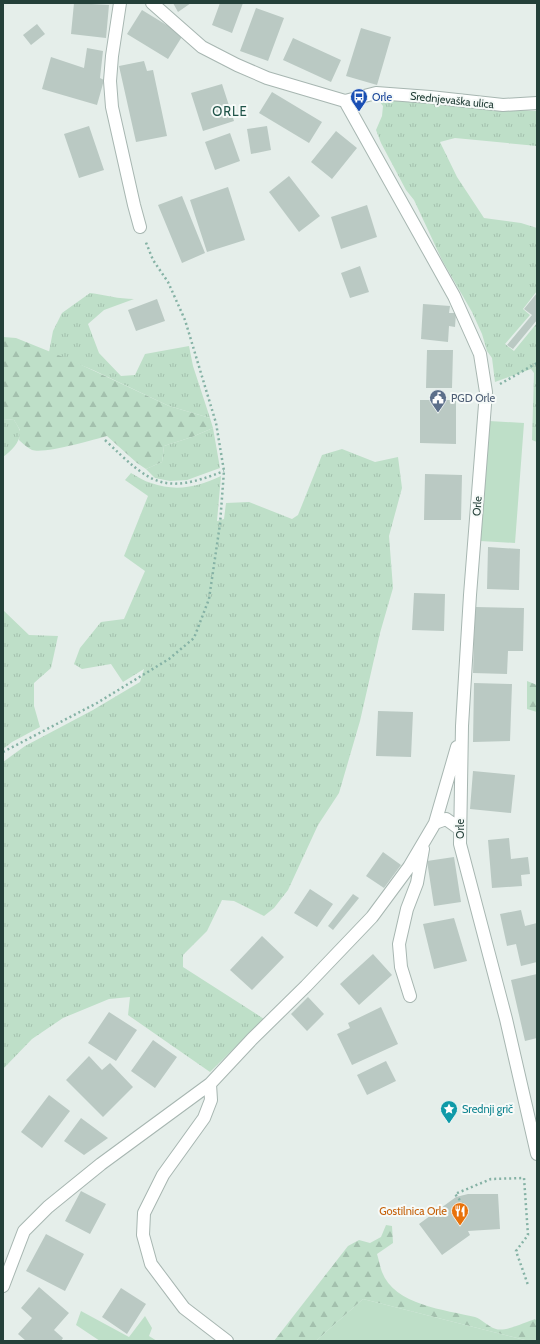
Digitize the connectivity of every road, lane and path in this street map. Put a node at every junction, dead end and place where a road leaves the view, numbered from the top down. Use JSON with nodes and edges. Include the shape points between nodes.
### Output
{"nodes":[{"id":1,"x":120,"y":3,"type":"edge"},
{"id":2,"x":152,"y":3,"type":"edge"},
{"id":3,"x":345,"y":101,"type":"junction"},
{"id":4,"x":537,"y":103,"type":"edge"},
{"id":5,"x":140,"y":227,"type":"joint"},
{"id":6,"x":537,"y":363,"type":"edge"},
{"id":7,"x":486,"y":392,"type":"junction"},
{"id":8,"x":105,"y":440,"type":"dead end"},
{"id":9,"x":224,"y":472,"type":"junction"},
{"id":10,"x":462,"y":726,"type":"junction"},
{"id":11,"x":3,"y":752,"type":"edge"},
{"id":12,"x":434,"y":823,"type":"junction"},
{"id":13,"x":460,"y":829,"type":"junction"},
{"id":14,"x":425,"y":840,"type":"junction"},
{"id":15,"x":410,"y":996,"type":"dead end"},
{"id":16,"x":210,"y":1084,"type":"junction"},
{"id":17,"x":537,"y":1154,"type":"edge"},
{"id":18,"x":463,"y":1204,"type":"dead end"},
{"id":19,"x":528,"y":1285,"type":"dead end"},
{"id":20,"x":3,"y":1286,"type":"edge"},
{"id":21,"x":227,"y":1341,"type":"edge"}],
"edges":[{"from":1,"to":5,"type":"street","via":[[110,81],[112,107]]},
{"from":2,"to":3,"type":"street","via":[[202,47],[237,65],[267,78]]},
{"from":3,"to":4,"type":"street","name":"Srednjevaška ulica","via":[[376,93],[503,105]]},
{"from":3,"to":7,"type":"street","name":"Orle","via":[[454,296],[480,354]]},
{"from":5,"to":9,"type":"path","via":[[153,260],[168,282],[185,320],[216,423]]},
{"from":6,"to":7,"type":"path"},
{"from":7,"to":10,"type":"street","name":"Orle"},
{"from":8,"to":9,"type":"path","via":[[136,469],[153,480],[169,484],[188,484]]},
{"from":9,"to":11,"type":"path","via":[[220,524],[209,599],[194,638],[169,659],[96,703]]},
{"from":10,"to":12,"type":"street"},
{"from":10,"to":13,"type":"street","name":"Orle"},
{"from":12,"to":13,"type":"street","via":[[446,819]]},
{"from":12,"to":14,"type":"street"},
{"from":13,"to":17,"type":"street","name":"Orle","via":[[460,844],[506,1019]]},
{"from":14,"to":15,"type":"street","via":[[417,883],[407,909],[399,944],[401,967]]},
{"from":14,"to":16,"type":"street","via":[[409,867],[372,917]]},
{"from":16,"to":20,"type":"street","via":[[101,1164],[24,1230]]},
{"from":16,"to":21,"type":"street","via":[[211,1100],[204,1118],[163,1176],[144,1213],[143,1235],[151,1264],[184,1308]]},
{"from":18,"to":19,"type":"path","via":[[455,1194],[491,1179],[524,1178],[528,1235],[516,1251]]}]}
